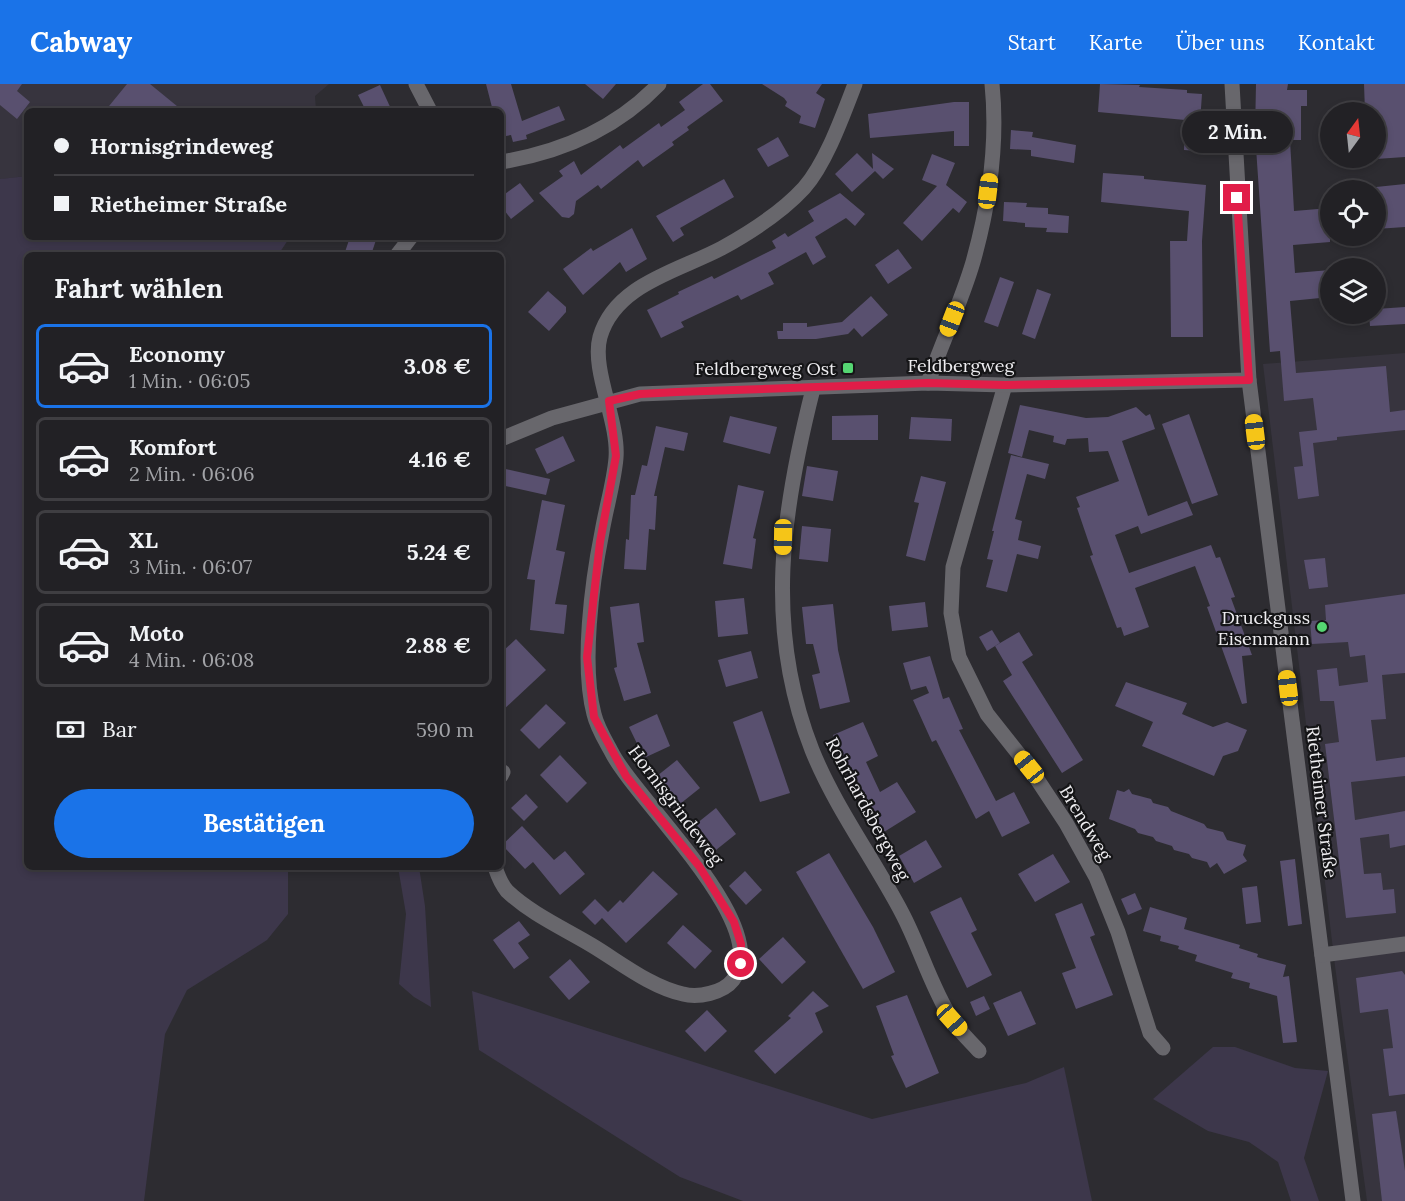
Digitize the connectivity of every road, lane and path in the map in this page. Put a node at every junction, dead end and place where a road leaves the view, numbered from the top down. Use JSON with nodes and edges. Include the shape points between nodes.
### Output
{"nodes":[{"id":1,"x":416,"y":84,"type":"edge"},
{"id":2,"x":659,"y":84,"type":"edge"},
{"id":3,"x":855,"y":84,"type":"edge"},
{"id":4,"x":992,"y":84,"type":"edge"},
{"id":5,"x":1232,"y":84,"type":"edge"},
{"id":6,"x":428,"y":108,"type":"edge"},
{"id":7,"x":504,"y":162,"type":"edge"},
{"id":8,"x":409,"y":240,"type":"edge"},
{"id":9,"x":399,"y":252,"type":"edge"},
{"id":10,"x":1249,"y":380,"type":"junction"},
{"id":11,"x":928,"y":383,"type":"junction"},
{"id":12,"x":1005,"y":385,"type":"junction"},
{"id":13,"x":813,"y":389,"type":"junction"},
{"id":14,"x":609,"y":401,"type":"junction"},
{"id":15,"x":504,"y":438,"type":"edge"},
{"id":16,"x":496,"y":870,"type":"edge"},
{"id":17,"x":1405,"y":944,"type":"edge"},
{"id":18,"x":1322,"y":955,"type":"junction"},
{"id":19,"x":1162,"y":1048,"type":"dead end"},
{"id":20,"x":979,"y":1051,"type":"dead end"},
{"id":21,"x":1353,"y":1201,"type":"edge"}],
"edges":[{"from":1,"to":6,"type":"street"},
{"from":2,"to":7,"type":"street","via":[[613,123],[578,142],[537,156]]},
{"from":3,"to":14,"type":"street","name":"Hornisgrindeweg","via":[[812,176],[788,203],[723,248],[623,299],[599,342],[598,357]]},
{"from":4,"to":11,"type":"street","via":[[992,156],[986,208],[973,263]]},
{"from":5,"to":10,"type":"street","name":"Rietheimer Straße"},
{"from":8,"to":9,"type":"street"},
{"from":10,"to":12,"type":"street","name":"Feldbergweg"},
{"from":10,"to":18,"type":"street","name":"Rietheimer Straße"},
{"from":11,"to":12,"type":"street","name":"Feldbergweg"},
{"from":11,"to":13,"type":"street","name":"Feldbergweg"},
{"from":12,"to":19,"type":"street","name":"Brendweg","via":[[953,567],[951,613],[959,657],[987,714],[1035,776],[1096,877],[1150,1033]]},
{"from":13,"to":14,"type":"street","name":"Feldbergweg","via":[[640,394]]},
{"from":13,"to":20,"type":"street","name":"Rohrhardsbergweg","via":[[790,484],[783,537],[785,645],[796,698],[812,750],[835,796],[901,912],[952,1020]]},
{"from":14,"to":15,"type":"street","name":"Feldbergweg"},
{"from":14,"to":16,"type":"street","name":"Hornisgrindeweg","via":[[616,456],[600,542],[587,657],[594,717],[626,776],[699,866],[734,922],[741,944],[741,964],[725,989],[685,995],[651,981],[530,909],[506,890]]},
{"from":17,"to":18,"type":"street"},
{"from":18,"to":21,"type":"street","name":"Rietheimer Straße"}]}
